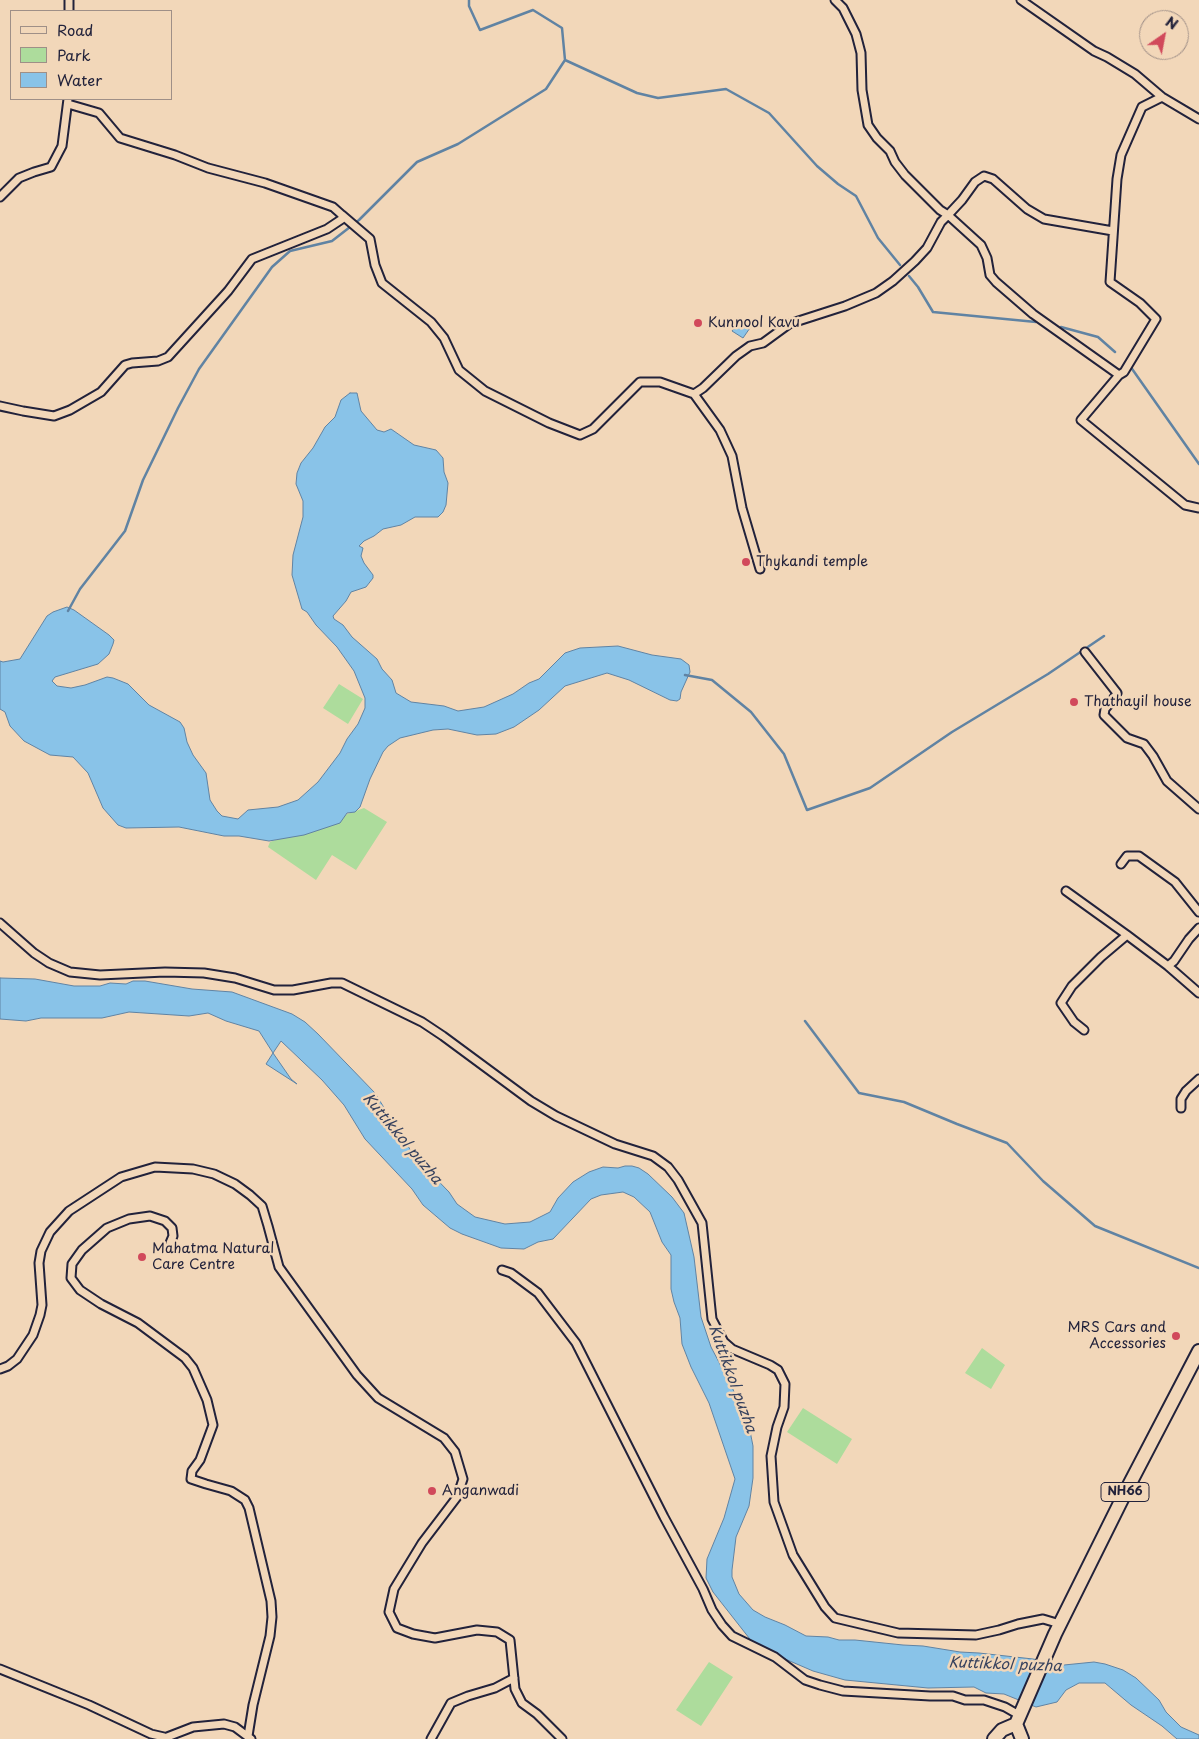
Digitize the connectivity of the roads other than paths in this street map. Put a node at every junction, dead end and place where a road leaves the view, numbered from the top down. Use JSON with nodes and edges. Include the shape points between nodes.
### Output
{"nodes":[{"id":1,"x":835,"y":0,"type":"edge"},
{"id":2,"x":1021,"y":0,"type":"edge"},
{"id":3,"x":1162,"y":97,"type":"junction"},
{"id":4,"x":68,"y":101,"type":"edge"},
{"id":5,"x":1199,"y":119,"type":"edge"},
{"id":6,"x":0,"y":197,"type":"edge"},
{"id":7,"x":948,"y":215,"type":"junction"},
{"id":8,"x":344,"y":217,"type":"junction"},
{"id":9,"x":1113,"y":231,"type":"junction"},
{"id":10,"x":1119,"y":375,"type":"junction"},
{"id":11,"x":694,"y":394,"type":"junction"},
{"id":12,"x":0,"y":406,"type":"edge"},
{"id":13,"x":1198,"y":506,"type":"edge"},
{"id":14,"x":760,"y":569,"type":"dead end"},
{"id":15,"x":1085,"y":652,"type":"dead end"},
{"id":16,"x":1199,"y":809,"type":"edge"},
{"id":17,"x":1121,"y":864,"type":"dead end"},
{"id":18,"x":1066,"y":891,"type":"dead end"},
{"id":19,"x":1199,"y":912,"type":"edge"},
{"id":20,"x":0,"y":923,"type":"edge"},
{"id":21,"x":1199,"y":928,"type":"edge"},
{"id":22,"x":1127,"y":935,"type":"junction"},
{"id":23,"x":1168,"y":966,"type":"junction"},
{"id":24,"x":1199,"y":993,"type":"edge"},
{"id":25,"x":1084,"y":1030,"type":"dead end"},
{"id":26,"x":1199,"y":1078,"type":"edge"},
{"id":27,"x":1181,"y":1108,"type":"dead end"},
{"id":28,"x":170,"y":1243,"type":"dead end"},
{"id":29,"x":502,"y":1270,"type":"dead end"},
{"id":30,"x":1199,"y":1352,"type":"edge"},
{"id":31,"x":0,"y":1368,"type":"edge"},
{"id":32,"x":1057,"y":1629,"type":"junction"},
{"id":33,"x":0,"y":1669,"type":"edge"},
{"id":34,"x":514,"y":1678,"type":"junction"},
{"id":35,"x":1019,"y":1716,"type":"junction"},
{"id":36,"x":249,"y":1737,"type":"edge"},
{"id":37,"x":163,"y":1738,"type":"edge"},
{"id":38,"x":431,"y":1739,"type":"edge"},
{"id":39,"x":562,"y":1739,"type":"edge"},
{"id":40,"x":994,"y":1739,"type":"edge"},
{"id":41,"x":1022,"y":1739,"type":"edge"}],
"edges":[{"from":1,"to":7,"type":"street","via":[[844,8],[862,53],[862,90],[868,124],[905,175]]},
{"from":2,"to":3,"type":"street","via":[[1094,51],[1135,74]]},
{"from":3,"to":5,"type":"street"},
{"from":3,"to":9,"type":"street","via":[[1142,107],[1121,155]]},
{"from":4,"to":6,"type":"street","via":[[62,146],[51,167],[19,178]]},
{"from":4,"to":8,"type":"street","via":[[99,113],[120,138],[333,206]]},
{"from":7,"to":9,"type":"street","via":[[984,176],[993,179],[1027,209],[1044,219]]},
{"from":7,"to":10,"type":"street","via":[[981,245],[990,276],[996,282],[1033,314]]},
{"from":7,"to":11,"type":"street","via":[[915,261],[876,293],[789,324],[763,343],[750,346],[736,356]]},
{"from":8,"to":11,"type":"street","via":[[370,239],[382,283],[432,322],[444,338],[459,370],[485,392],[580,435],[593,429],[640,382],[660,382]]},
{"from":8,"to":12,"type":"street","via":[[327,229],[252,259],[168,356],[158,361],[125,365],[102,392],[70,410],[54,416]]},
{"from":9,"to":10,"type":"street","via":[[1110,282],[1156,319],[1124,372]]},
{"from":10,"to":13,"type":"street","via":[[1081,420],[1185,506]]},
{"from":11,"to":14,"type":"street","via":[[720,430],[732,456],[742,508]]},
{"from":15,"to":16,"type":"street","via":[[1117,693],[1105,708],[1104,715],[1127,738],[1144,744],[1167,781]]},
{"from":17,"to":19,"type":"street","via":[[1127,856],[1139,856],[1176,882]]},
{"from":18,"to":22,"type":"street"},
{"from":20,"to":32,"type":"street","via":[[34,953],[70,972],[100,975],[204,973],[274,990],[342,983],[422,1022],[556,1116],[588,1133],[653,1156],[678,1180],[702,1223],[712,1319],[724,1342],[732,1349],[770,1364],[778,1370],[785,1384],[784,1407],[771,1456],[774,1502],[793,1555],[825,1607],[835,1618],[898,1633],[976,1635],[1043,1619]]},
{"from":21,"to":23,"type":"street"},
{"from":22,"to":23,"type":"street"},
{"from":22,"to":25,"type":"street","via":[[1072,986],[1061,1003]]},
{"from":23,"to":24,"type":"street"},
{"from":26,"to":27,"type":"street","via":[[1181,1099]]},
{"from":28,"to":36,"type":"street","via":[[172,1228],[165,1221],[150,1216],[129,1219],[107,1228],[82,1250],[72,1264],[71,1278],[80,1290],[156,1335],[193,1368],[207,1400],[213,1425],[191,1479],[231,1491],[245,1500],[249,1508],[272,1616]]},
{"from":29,"to":35,"type":"street","via":[[538,1294],[576,1343],[712,1610],[732,1636],[775,1657],[805,1680],[820,1685],[843,1691],[984,1700]]},
{"from":30,"to":32,"type":"highway","number":"NH66"},
{"from":31,"to":34,"type":"street","via":[[17,1359],[33,1335],[42,1304],[41,1251],[50,1232],[69,1211],[121,1177],[155,1167],[194,1169],[235,1184],[262,1206],[279,1267],[357,1375],[378,1398],[444,1438],[455,1452],[463,1478],[457,1497],[422,1542],[394,1589],[389,1612],[397,1628],[435,1638],[477,1630],[497,1632],[510,1640]]},
{"from":32,"to":35,"type":"highway","number":"NH66"},
{"from":33,"to":37,"type":"street"},
{"from":34,"to":38,"type":"street","via":[[451,1704]]},
{"from":34,"to":39,"type":"street","via":[[522,1703]]},
{"from":35,"to":40,"type":"highway"},
{"from":35,"to":41,"type":"highway"},
{"from":36,"to":37,"type":"street","via":[[224,1724],[193,1727]]}]}
